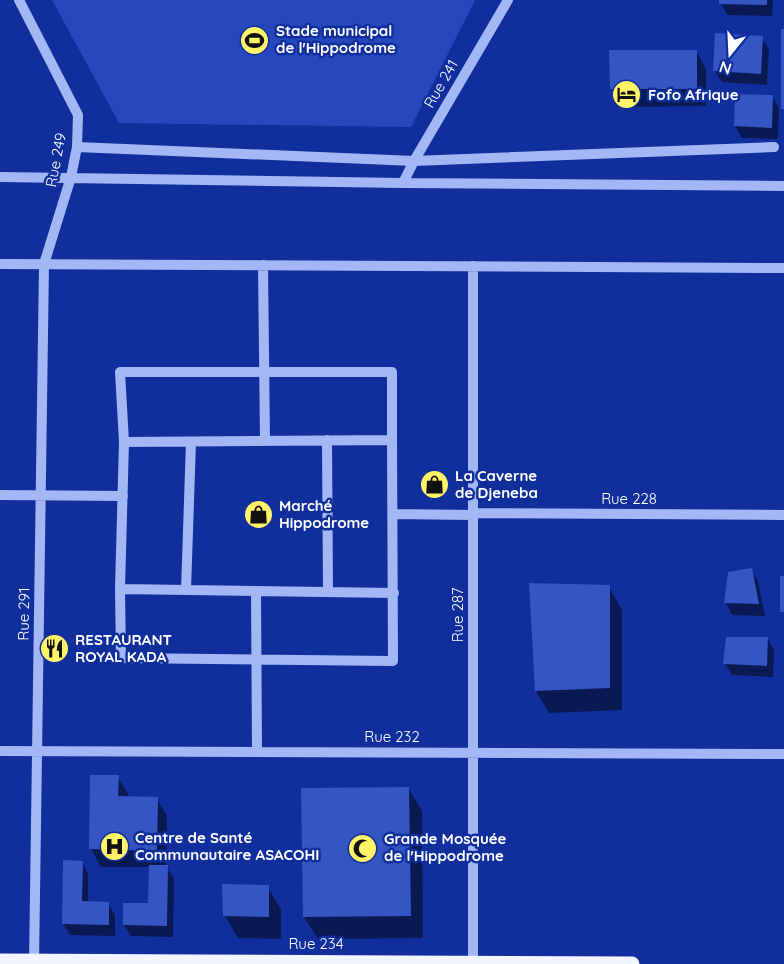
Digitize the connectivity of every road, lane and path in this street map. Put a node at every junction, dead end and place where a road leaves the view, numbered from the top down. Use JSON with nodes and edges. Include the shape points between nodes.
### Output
{"nodes":[{"id":1,"x":19,"y":0,"type":"edge"},
{"id":2,"x":508,"y":0,"type":"edge"},
{"id":3,"x":77,"y":147,"type":"junction"},
{"id":4,"x":774,"y":147,"type":"dead end"},
{"id":5,"x":414,"y":160,"type":"junction"},
{"id":6,"x":0,"y":177,"type":"edge"},
{"id":7,"x":71,"y":177,"type":"junction"},
{"id":8,"x":403,"y":183,"type":"junction"},
{"id":9,"x":784,"y":186,"type":"edge"},
{"id":10,"x":0,"y":264,"type":"edge"},
{"id":11,"x":44,"y":264,"type":"junction"},
{"id":12,"x":263,"y":265,"type":"junction"},
{"id":13,"x":473,"y":266,"type":"junction"},
{"id":14,"x":784,"y":268,"type":"edge"},
{"id":15,"x":264,"y":371,"type":"junction"},
{"id":16,"x":327,"y":440,"type":"junction"},
{"id":17,"x":392,"y":440,"type":"junction"},
{"id":18,"x":265,"y":441,"type":"junction"},
{"id":19,"x":124,"y":442,"type":"junction"},
{"id":20,"x":191,"y":442,"type":"junction"},
{"id":21,"x":0,"y":495,"type":"edge"},
{"id":22,"x":41,"y":495,"type":"junction"},
{"id":23,"x":123,"y":496,"type":"junction"},
{"id":24,"x":393,"y":514,"type":"junction"},
{"id":25,"x":473,"y":514,"type":"junction"},
{"id":26,"x":784,"y":515,"type":"edge"},
{"id":27,"x":120,"y":589,"type":"junction"},
{"id":28,"x":186,"y":590,"type":"junction"},
{"id":29,"x":256,"y":591,"type":"junction"},
{"id":30,"x":328,"y":592,"type":"junction"},
{"id":31,"x":394,"y":593,"type":"junction"},
{"id":32,"x":257,"y":660,"type":"junction"},
{"id":33,"x":0,"y":751,"type":"edge"},
{"id":34,"x":37,"y":751,"type":"junction"},
{"id":35,"x":257,"y":752,"type":"junction"},
{"id":36,"x":473,"y":752,"type":"junction"},
{"id":37,"x":784,"y":754,"type":"edge"},
{"id":38,"x":0,"y":961,"type":"edge"},
{"id":39,"x":34,"y":962,"type":"edge"},
{"id":40,"x":473,"y":964,"type":"edge"},
{"id":41,"x":632,"y":964,"type":"edge"}],
"edges":[{"from":1,"to":3,"type":"street","name":"Rue 249","via":[[78,115]]},
{"from":2,"to":5,"type":"street","name":"Rue 241"},
{"from":3,"to":5,"type":"street"},
{"from":3,"to":7,"type":"street","name":"Rue 249"},
{"from":4,"to":5,"type":"street"},
{"from":5,"to":8,"type":"street","name":"Rue 241"},
{"from":6,"to":7,"type":"street"},
{"from":7,"to":8,"type":"street"},
{"from":7,"to":11,"type":"street","name":"Rue 249"},
{"from":8,"to":9,"type":"street"},
{"from":10,"to":11,"type":"street"},
{"from":11,"to":12,"type":"street"},
{"from":11,"to":22,"type":"street","name":"Rue 291"},
{"from":12,"to":13,"type":"street"},
{"from":12,"to":15,"type":"street"},
{"from":13,"to":14,"type":"street"},
{"from":13,"to":25,"type":"street","name":"Rue 287"},
{"from":15,"to":17,"type":"street","via":[[392,372]]},
{"from":15,"to":18,"type":"street"},
{"from":15,"to":19,"type":"street","via":[[120,372]]},
{"from":16,"to":17,"type":"street"},
{"from":16,"to":18,"type":"street"},
{"from":16,"to":30,"type":"street"},
{"from":17,"to":24,"type":"street"},
{"from":18,"to":20,"type":"street"},
{"from":19,"to":20,"type":"street"},
{"from":19,"to":23,"type":"street"},
{"from":20,"to":28,"type":"street"},
{"from":21,"to":22,"type":"street"},
{"from":22,"to":23,"type":"street"},
{"from":22,"to":34,"type":"street","name":"Rue 291"},
{"from":23,"to":27,"type":"street"},
{"from":24,"to":25,"type":"street","name":"Rue 228"},
{"from":24,"to":31,"type":"street"},
{"from":25,"to":26,"type":"street","name":"Rue 228"},
{"from":25,"to":36,"type":"street","name":"Rue 287"},
{"from":27,"to":28,"type":"street"},
{"from":27,"to":32,"type":"street","via":[[121,658]]},
{"from":28,"to":29,"type":"street"},
{"from":29,"to":30,"type":"street"},
{"from":29,"to":32,"type":"street"},
{"from":30,"to":31,"type":"street"},
{"from":31,"to":32,"type":"street","via":[[393,661]]},
{"from":32,"to":35,"type":"street"},
{"from":33,"to":34,"type":"street","name":"Rue 232"},
{"from":34,"to":35,"type":"street","name":"Rue 232"},
{"from":34,"to":39,"type":"street","name":"Rue 291"},
{"from":35,"to":36,"type":"street","name":"Rue 232"},
{"from":36,"to":37,"type":"street","name":"Rue 232"},
{"from":36,"to":40,"type":"street","name":"Rue 287"},
{"from":38,"to":39,"type":"main road","name":"Rue 234"},
{"from":39,"to":40,"type":"main road","name":"Rue 234"},
{"from":40,"to":41,"type":"main road","name":"Rue 234"}]}
